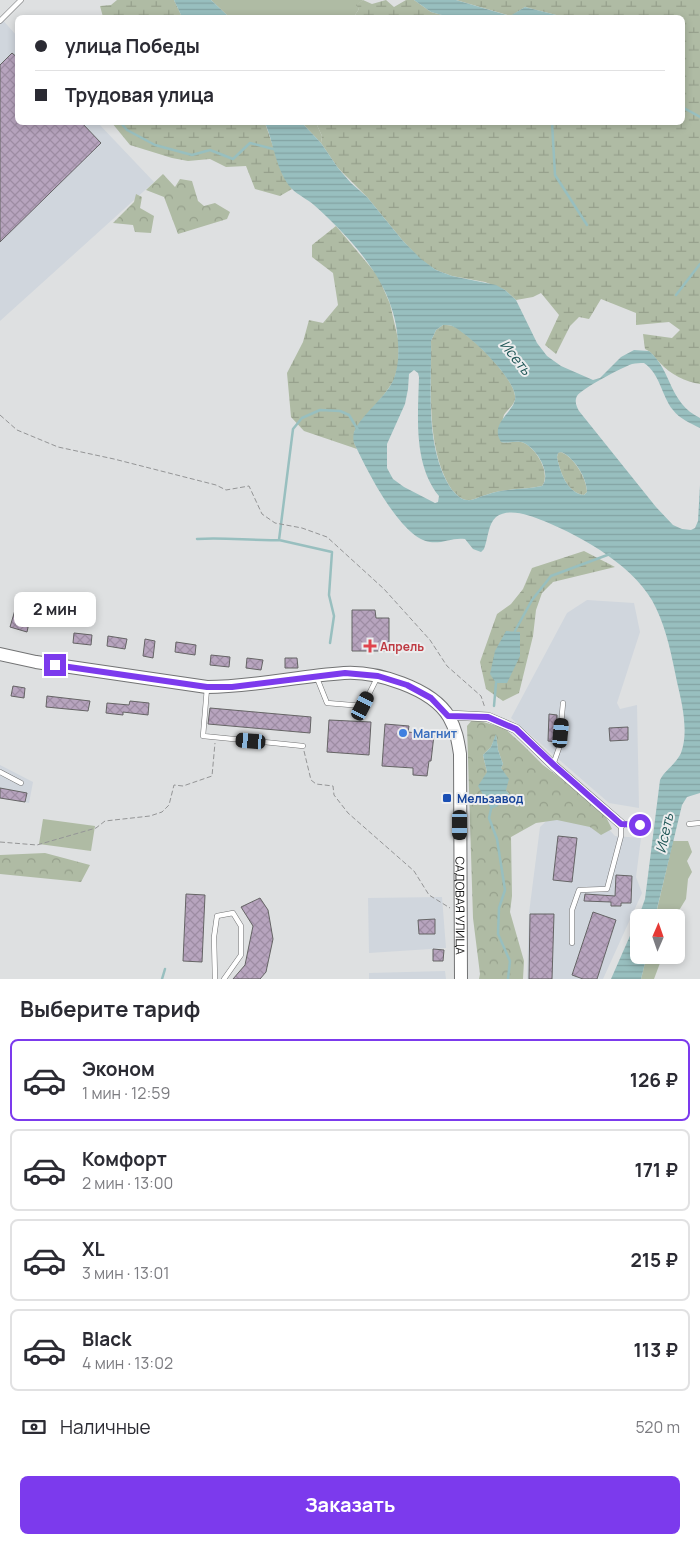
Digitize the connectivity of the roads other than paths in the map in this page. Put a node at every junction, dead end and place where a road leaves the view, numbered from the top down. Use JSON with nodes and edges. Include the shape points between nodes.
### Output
{"nodes":[{"id":1,"x":21,"y":0,"type":"edge"},
{"id":2,"x":0,"y":20,"type":"edge"},
{"id":3,"x":0,"y":654,"type":"edge"},
{"id":4,"x":317,"y":676,"type":"junction"},
{"id":5,"x":378,"y":676,"type":"junction"},
{"id":6,"x":207,"y":687,"type":"junction"},
{"id":7,"x":563,"y":703,"type":"dead end"},
{"id":8,"x":448,"y":716,"type":"junction"},
{"id":9,"x":303,"y":746,"type":"road end"},
{"id":10,"x":554,"y":765,"type":"junction"},
{"id":11,"x":0,"y":772,"type":"edge"},
{"id":12,"x":21,"y":783,"type":"dead end"},
{"id":13,"x":700,"y":823,"type":"edge"},
{"id":14,"x":621,"y":824,"type":"junction"},
{"id":15,"x":689,"y":824,"type":"dead end"},
{"id":16,"x":640,"y":825,"type":"dead end"},
{"id":17,"x":572,"y":943,"type":"dead end"},
{"id":18,"x":215,"y":979,"type":"edge"},
{"id":19,"x":224,"y":979,"type":"edge"},
{"id":20,"x":461,"y":979,"type":"edge"}],
"edges":[{"from":1,"to":2,"type":"lane"},
{"from":3,"to":6,"type":"main road"},
{"from":4,"to":5,"type":"main road","via":[[345,673]]},
{"from":4,"to":5,"type":"lane","via":[[327,703],[363,706]]},
{"from":4,"to":6,"type":"main road"},
{"from":5,"to":8,"type":"main road","via":[[407,685],[431,698]]},
{"from":6,"to":9,"type":"lane","via":[[203,736]]},
{"from":7,"to":10,"type":"lane","via":[[559,748]]},
{"from":8,"to":10,"type":"street","via":[[488,717],[516,729]]},
{"from":8,"to":20,"type":"main road","name":"САДОВАЯ УЛИЦА","via":[[456,733],[460,754]]},
{"from":10,"to":14,"type":"street"},
{"from":11,"to":12,"type":"lane"},
{"from":13,"to":15,"type":"lane"},
{"from":14,"to":16,"type":"lane"},
{"from":14,"to":17,"type":"lane","via":[[607,889],[579,890],[572,910]]},
{"from":18,"to":19,"type":"lane","via":[[217,916],[233,914],[241,926],[241,955]]}]}
